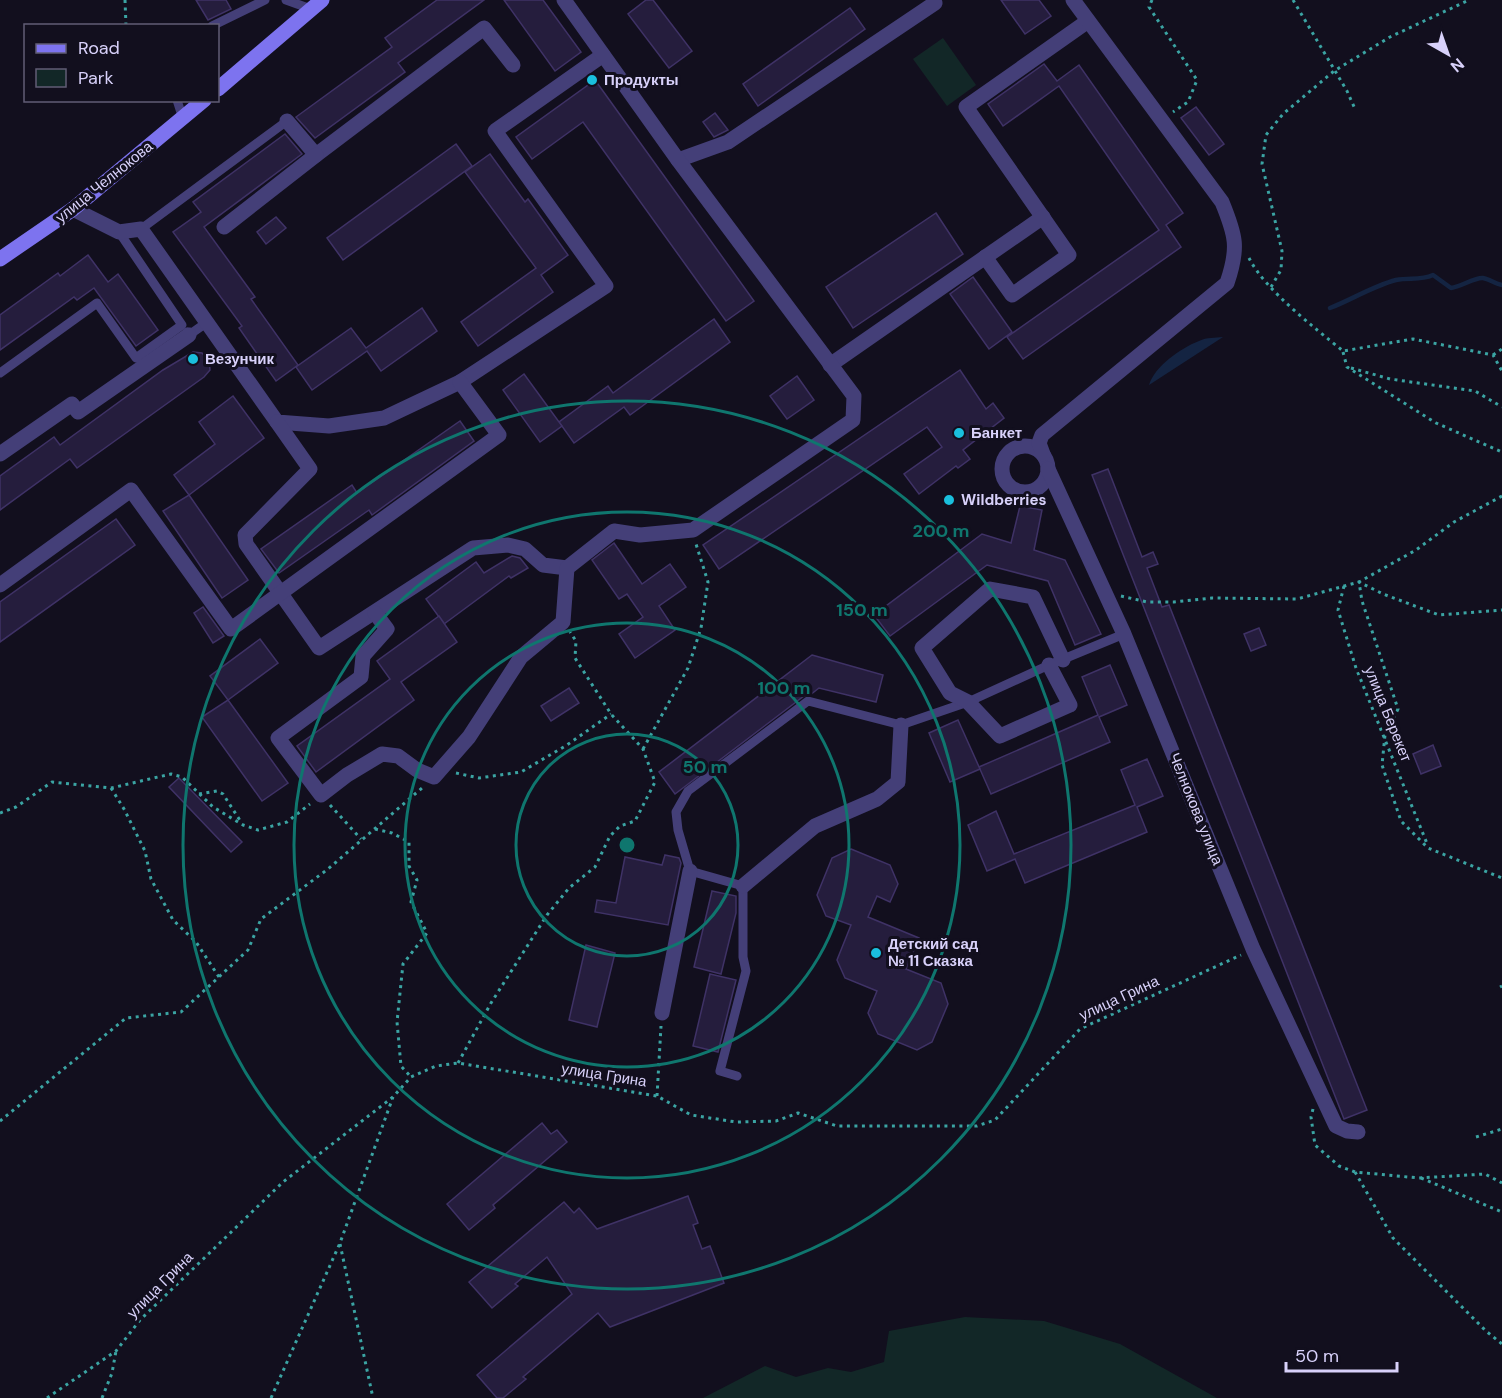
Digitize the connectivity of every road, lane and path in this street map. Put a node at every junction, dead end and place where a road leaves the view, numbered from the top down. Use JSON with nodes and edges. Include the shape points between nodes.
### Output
{"nodes":[{"id":1,"x":126,"y":0,"type":"edge"},
{"id":2,"x":265,"y":0,"type":"edge"},
{"id":3,"x":286,"y":0,"type":"edge"},
{"id":4,"x":564,"y":0,"type":"edge"},
{"id":5,"x":1073,"y":0,"type":"edge"},
{"id":6,"x":1293,"y":0,"type":"edge"},
{"id":7,"x":1469,"y":0,"type":"edge"},
{"id":8,"x":1151,"y":1,"type":"edge"},
{"id":9,"x":935,"y":3,"type":"dead end"},
{"id":10,"x":317,"y":5,"type":"edge"},
{"id":11,"x":1088,"y":21,"type":"junction"},
{"id":12,"x":126,"y":24,"type":"edge"},
{"id":13,"x":216,"y":24,"type":"edge"},
{"id":14,"x":603,"y":55,"type":"junction"},
{"id":15,"x":513,"y":65,"type":"dead end"},
{"id":16,"x":1334,"y":71,"type":"junction"},
{"id":17,"x":219,"y":88,"type":"edge"},
{"id":18,"x":178,"y":102,"type":"edge"},
{"id":19,"x":202,"y":102,"type":"edge"},
{"id":20,"x":1355,"y":109,"type":"dead end"},
{"id":21,"x":1156,"y":114,"type":"junction"},
{"id":22,"x":183,"y":119,"type":"junction"},
{"id":23,"x":287,"y":121,"type":"joint"},
{"id":24,"x":316,"y":155,"type":"junction"},
{"id":25,"x":678,"y":160,"type":"junction"},
{"id":26,"x":73,"y":209,"type":"junction"},
{"id":27,"x":1043,"y":217,"type":"junction"},
{"id":28,"x":224,"y":227,"type":"dead end"},
{"id":29,"x":141,"y":229,"type":"junction"},
{"id":30,"x":119,"y":232,"type":"junction"},
{"id":31,"x":1247,"y":255,"type":"dead end"},
{"id":32,"x":985,"y":257,"type":"junction"},
{"id":33,"x":0,"y":259,"type":"edge"},
{"id":34,"x":1271,"y":287,"type":"junction"},
{"id":35,"x":206,"y":323,"type":"junction"},
{"id":36,"x":185,"y":330,"type":"junction"},
{"id":37,"x":1502,"y":349,"type":"edge"},
{"id":38,"x":1342,"y":351,"type":"junction"},
{"id":39,"x":1493,"y":355,"type":"junction"},
{"id":40,"x":830,"y":365,"type":"junction"},
{"id":41,"x":1347,"y":367,"type":"junction"},
{"id":42,"x":1502,"y":371,"type":"edge"},
{"id":43,"x":0,"y":373,"type":"edge"},
{"id":44,"x":460,"y":382,"type":"junction"},
{"id":45,"x":1502,"y":407,"type":"edge"},
{"id":46,"x":277,"y":422,"type":"junction"},
{"id":47,"x":1502,"y":452,"type":"edge"},
{"id":48,"x":0,"y":454,"type":"edge"},
{"id":49,"x":1043,"y":454,"type":"junction"},
{"id":50,"x":1048,"y":469,"type":"junction"},
{"id":51,"x":1502,"y":496,"type":"edge"},
{"id":52,"x":693,"y":530,"type":"junction"},
{"id":53,"x":567,"y":568,"type":"junction"},
{"id":54,"x":1359,"y":582,"type":"junction"},
{"id":55,"x":0,"y":585,"type":"edge"},
{"id":56,"x":1344,"y":586,"type":"junction"},
{"id":57,"x":1105,"y":591,"type":"junction"},
{"id":58,"x":280,"y":593,"type":"junction"},
{"id":59,"x":1502,"y":610,"type":"edge"},
{"id":60,"x":375,"y":613,"type":"junction"},
{"id":61,"x":563,"y":622,"type":"junction"},
{"id":62,"x":1124,"y":634,"type":"junction"},
{"id":63,"x":1056,"y":662,"type":"junction"},
{"id":64,"x":968,"y":702,"type":"junction"},
{"id":65,"x":611,"y":714,"type":"junction"},
{"id":66,"x":901,"y":725,"type":"junction"},
{"id":67,"x":1385,"y":735,"type":"junction"},
{"id":68,"x":643,"y":749,"type":"junction"},
{"id":69,"x":434,"y":777,"type":"junction"},
{"id":70,"x":111,"y":788,"type":"junction"},
{"id":71,"x":199,"y":794,"type":"junction"},
{"id":72,"x":321,"y":795,"type":"junction"},
{"id":73,"x":0,"y":813,"type":"edge"},
{"id":74,"x":243,"y":825,"type":"junction"},
{"id":75,"x":375,"y":830,"type":"junction"},
{"id":76,"x":361,"y":839,"type":"junction"},
{"id":77,"x":1428,"y":848,"type":"junction"},
{"id":78,"x":690,"y":871,"type":"junction"},
{"id":79,"x":1502,"y":878,"type":"edge"},
{"id":80,"x":743,"y":886,"type":"junction"},
{"id":81,"x":1253,"y":949,"type":"junction"},
{"id":82,"x":219,"y":977,"type":"junction"},
{"id":83,"x":662,"y":1013,"type":"joint"},
{"id":84,"x":458,"y":1063,"type":"junction"},
{"id":85,"x":737,"y":1076,"type":"dead end"},
{"id":86,"x":411,"y":1077,"type":"junction"},
{"id":87,"x":1318,"y":1084,"type":"junction"},
{"id":88,"x":657,"y":1096,"type":"junction"},
{"id":89,"x":393,"y":1097,"type":"junction"},
{"id":90,"x":0,"y":1122,"type":"edge"},
{"id":91,"x":1502,"y":1129,"type":"edge"},
{"id":92,"x":1358,"y":1132,"type":"dead end"},
{"id":93,"x":1476,"y":1137,"type":"dead end"},
{"id":94,"x":1355,"y":1172,"type":"junction"},
{"id":95,"x":1419,"y":1178,"type":"junction"},
{"id":96,"x":1502,"y":1183,"type":"edge"},
{"id":97,"x":1502,"y":1212,"type":"edge"},
{"id":98,"x":340,"y":1243,"type":"junction"},
{"id":99,"x":1502,"y":1344,"type":"edge"},
{"id":100,"x":116,"y":1351,"type":"junction"},
{"id":101,"x":47,"y":1398,"type":"edge"},
{"id":102,"x":102,"y":1398,"type":"edge"},
{"id":103,"x":271,"y":1398,"type":"edge"},
{"id":104,"x":373,"y":1398,"type":"edge"}],
"edges":[{"from":1,"to":12,"type":"path"},
{"from":2,"to":13,"type":"lane"},
{"from":3,"to":10,"type":"lane"},
{"from":4,"to":14,"type":"street"},
{"from":5,"to":11,"type":"street"},
{"from":6,"to":16,"type":"path"},
{"from":7,"to":16,"type":"path","via":[[1390,37]]},
{"from":8,"to":21,"type":"path","via":[[1149,7],[1197,80],[1188,102],[1173,112]]},
{"from":9,"to":25,"type":"street","via":[[728,142]]},
{"from":10,"to":17,"type":"main road"},
{"from":11,"to":21,"type":"street"},
{"from":11,"to":27,"type":"street","via":[[966,107]]},
{"from":14,"to":25,"type":"street"},
{"from":14,"to":44,"type":"street","via":[[495,131],[606,286]]},
{"from":15,"to":24,"type":"street","via":[[484,28]]},
{"from":16,"to":20,"type":"path"},
{"from":16,"to":34,"type":"path","via":[[1283,114],[1266,135],[1262,164],[1282,251],[1281,270]]},
{"from":18,"to":22,"type":"lane"},
{"from":19,"to":22,"type":"main road","name":"улица Челнокова"},
{"from":21,"to":49,"type":"street","via":[[1222,202],[1234,230],[1235,258],[1227,284],[1042,435],[1039,443]]},
{"from":22,"to":26,"type":"main road","name":"улица Челнокова"},
{"from":23,"to":24,"type":"street"},
{"from":23,"to":29,"type":"lane"},
{"from":24,"to":28,"type":"street"},
{"from":25,"to":40,"type":"street"},
{"from":26,"to":30,"type":"street"},
{"from":26,"to":33,"type":"main road","name":"улица Челнокова"},
{"from":27,"to":32,"type":"street"},
{"from":27,"to":32,"type":"street","via":[[1069,255],[1012,296]]},
{"from":29,"to":30,"type":"street"},
{"from":29,"to":35,"type":"street"},
{"from":30,"to":36,"type":"lane"},
{"from":31,"to":34,"type":"path","via":[[1256,273]]},
{"from":32,"to":40,"type":"street"},
{"from":34,"to":38,"type":"path"},
{"from":35,"to":36,"type":"lane"},
{"from":35,"to":46,"type":"street"},
{"from":36,"to":43,"type":"lane","via":[[136,358],[98,303]]},
{"from":36,"to":48,"type":"street","via":[[78,412],[72,404]]},
{"from":37,"to":39,"type":"path"},
{"from":38,"to":39,"type":"path","via":[[1413,339]]},
{"from":38,"to":41,"type":"path"},
{"from":39,"to":42,"type":"path"},
{"from":40,"to":52,"type":"street","via":[[854,396],[854,420]]},
{"from":41,"to":45,"type":"path","via":[[1390,379],[1475,391]]},
{"from":41,"to":47,"type":"path","via":[[1436,423]]},
{"from":44,"to":46,"type":"street","via":[[384,418],[329,426]]},
{"from":44,"to":58,"type":"street","via":[[499,435]]},
{"from":46,"to":58,"type":"street","via":[[310,469],[245,535],[251,553]]},
{"from":49,"to":50,"type":"street"},
{"from":49,"to":50,"type":"street","via":[[1030,447],[1015,448],[1004,459],[1002,474],[1010,487],[1024,492],[1044,483]]},
{"from":50,"to":57,"type":"street","name":"Челнокова улица"},
{"from":51,"to":54,"type":"path"},
{"from":52,"to":53,"type":"street","via":[[640,535],[614,531]]},
{"from":52,"to":68,"type":"path","via":[[708,582],[701,628],[688,668]]},
{"from":53,"to":60,"type":"street","via":[[543,565],[525,549],[508,545],[473,548]]},
{"from":53,"to":61,"type":"street"},
{"from":54,"to":56,"type":"path"},
{"from":54,"to":59,"type":"path","via":[[1439,615]]},
{"from":54,"to":67,"type":"path","via":[[1398,709]]},
{"from":55,"to":58,"type":"street","via":[[131,490],[231,628]]},
{"from":56,"to":57,"type":"path","via":[[1297,599],[1212,598],[1174,602],[1134,600]]},
{"from":56,"to":67,"type":"path","name":"улица Берекет","via":[[1338,610],[1356,668]]},
{"from":57,"to":62,"type":"street","name":"Челнокова улица"},
{"from":58,"to":60,"type":"street","via":[[319,648]]},
{"from":60,"to":72,"type":"street","via":[[387,630],[363,656],[361,677],[278,738]]},
{"from":61,"to":65,"type":"path","via":[[576,641],[575,658]]},
{"from":61,"to":69,"type":"street","via":[[521,657],[470,737]]},
{"from":62,"to":63,"type":"lane"},
{"from":62,"to":81,"type":"street","name":"Челнокова улица"},
{"from":63,"to":64,"type":"lane"},
{"from":63,"to":64,"type":"street","via":[[1070,705],[1000,736]]},
{"from":63,"to":64,"type":"street","via":[[1033,597],[990,589],[922,648],[950,693]]},
{"from":64,"to":66,"type":"lane"},
{"from":65,"to":68,"type":"path"},
{"from":65,"to":69,"type":"path","via":[[521,772],[479,778],[450,772]]},
{"from":66,"to":78,"type":"lane","via":[[808,701],[688,791],[676,812]]},
{"from":66,"to":80,"type":"street","via":[[898,782],[877,799],[815,826]]},
{"from":67,"to":77,"type":"path","name":"улица Берекет"},
{"from":67,"to":77,"type":"path","via":[[1382,765],[1401,821]]},
{"from":68,"to":84,"type":"path","via":[[655,782],[635,821],[620,826],[610,836],[595,867],[569,888],[547,915]]},
{"from":69,"to":72,"type":"street","via":[[398,756],[382,754]]},
{"from":69,"to":75,"type":"path"},
{"from":70,"to":71,"type":"path","via":[[171,774],[182,777]]},
{"from":70,"to":73,"type":"path","via":[[52,782],[16,807]]},
{"from":70,"to":82,"type":"path","via":[[144,851],[151,879],[173,920],[196,942]]},
{"from":71,"to":74,"type":"path"},
{"from":71,"to":74,"type":"path","via":[[223,794]]},
{"from":72,"to":74,"type":"path","via":[[287,822],[258,830]]},
{"from":72,"to":76,"type":"path"},
{"from":75,"to":76,"type":"path"},
{"from":75,"to":86,"type":"path","via":[[409,842],[409,866],[417,880],[411,902],[427,933],[403,964],[397,1022],[401,1066]]},
{"from":76,"to":82,"type":"path","via":[[261,919],[248,950]]},
{"from":77,"to":79,"type":"path"},
{"from":78,"to":80,"type":"lane"},
{"from":78,"to":83,"type":"street"},
{"from":80,"to":85,"type":"lane","via":[[746,971],[720,1071]]},
{"from":81,"to":87,"type":"street","name":"Челнокова улица"},
{"from":81,"to":88,"type":"path","name":"улица Грина","via":[[1080,1029],[995,1120],[977,1126],[837,1126],[798,1113],[776,1121],[735,1122],[691,1115]]},
{"from":82,"to":90,"type":"path","via":[[181,1012],[126,1018]]},
{"from":83,"to":88,"type":"path"},
{"from":84,"to":86,"type":"path","name":"улица Грина","via":[[436,1066]]},
{"from":84,"to":88,"type":"path","name":"улица Грина"},
{"from":86,"to":89,"type":"path","name":"улица Грина"},
{"from":87,"to":92,"type":"street","name":"Челнокова улица","via":[[1336,1126]]},
{"from":87,"to":94,"type":"path","via":[[1311,1117],[1315,1145],[1339,1166]]},
{"from":89,"to":98,"type":"path"},
{"from":89,"to":100,"type":"path","name":"улица Грина","via":[[283,1182],[140,1320]]},
{"from":91,"to":93,"type":"path"},
{"from":94,"to":95,"type":"path"},
{"from":94,"to":99,"type":"path","via":[[1393,1238]]},
{"from":95,"to":96,"type":"path","via":[[1485,1174]]},
{"from":95,"to":97,"type":"path"},
{"from":98,"to":103,"type":"path"},
{"from":98,"to":104,"type":"path"},
{"from":100,"to":101,"type":"path","name":"улица Грина"},
{"from":100,"to":102,"type":"path"}]}
